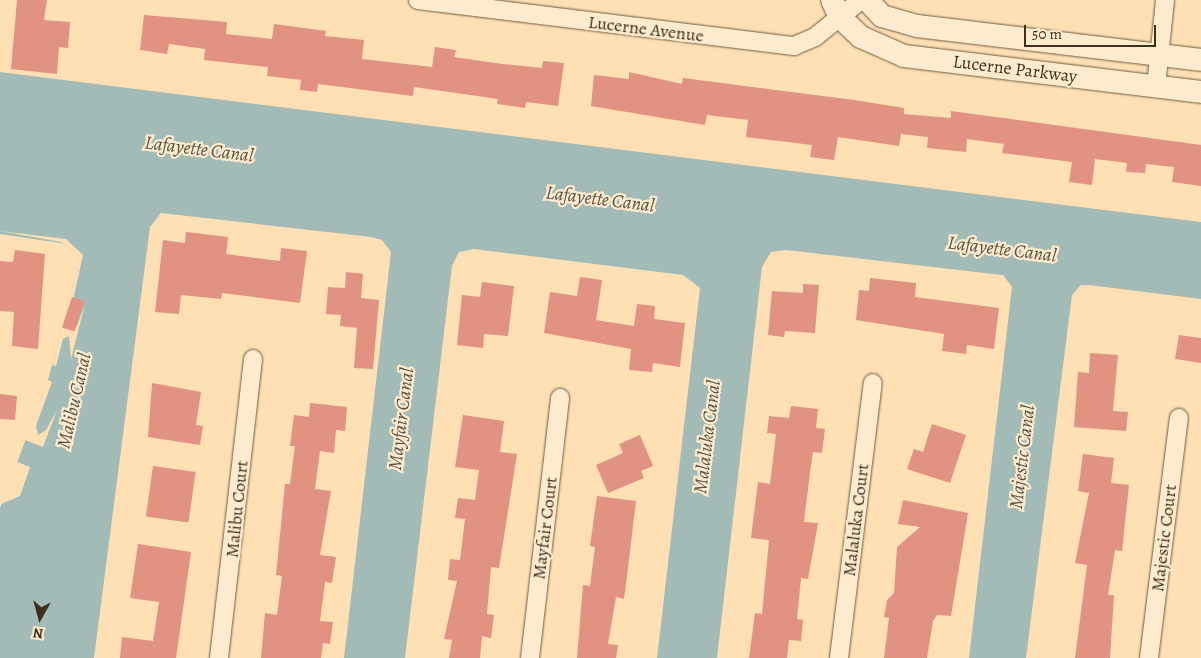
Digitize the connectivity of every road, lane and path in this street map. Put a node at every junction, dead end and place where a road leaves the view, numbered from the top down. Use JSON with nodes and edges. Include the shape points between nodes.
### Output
{"nodes":[{"id":1,"x":418,"y":0,"type":"edge"},
{"id":2,"x":861,"y":0,"type":"edge"},
{"id":3,"x":867,"y":0,"type":"edge"},
{"id":4,"x":1165,"y":0,"type":"edge"},
{"id":5,"x":836,"y":8,"type":"edge"},
{"id":6,"x":1158,"y":55,"type":"junction"},
{"id":7,"x":1201,"y":60,"type":"edge"},
{"id":8,"x":1156,"y":86,"type":"junction"},
{"id":9,"x":1201,"y":92,"type":"edge"},
{"id":10,"x":253,"y":359,"type":"dead end"},
{"id":11,"x":874,"y":383,"type":"dead end"},
{"id":12,"x":560,"y":398,"type":"dead end"},
{"id":13,"x":1178,"y":418,"type":"dead end"},
{"id":14,"x":219,"y":658,"type":"edge"},
{"id":15,"x":530,"y":658,"type":"edge"},
{"id":16,"x":839,"y":658,"type":"edge"},
{"id":17,"x":1149,"y":658,"type":"edge"}],
"edges":[{"from":1,"to":5,"type":"street","name":"Lucerne Avenue","via":[[794,46],[815,37]]},
{"from":2,"to":5,"type":"street","name":"Lucerne Avenue"},
{"from":3,"to":6,"type":"street","name":"Lucerne Parkway","via":[[882,16],[917,26]]},
{"from":4,"to":6,"type":"street"},
{"from":5,"to":8,"type":"street","name":"Lucerne Parkway","via":[[861,36],[904,56]]},
{"from":6,"to":7,"type":"street","name":"Lucerne Parkway"},
{"from":6,"to":8,"type":"street"},
{"from":8,"to":9,"type":"street","name":"Lucerne Parkway"},
{"from":10,"to":14,"type":"street","name":"Malibu Court"},
{"from":11,"to":16,"type":"street","name":"Malaluka Court"},
{"from":12,"to":15,"type":"street","name":"Mayfair Court"},
{"from":13,"to":17,"type":"street","name":"Majestic Court"}]}
